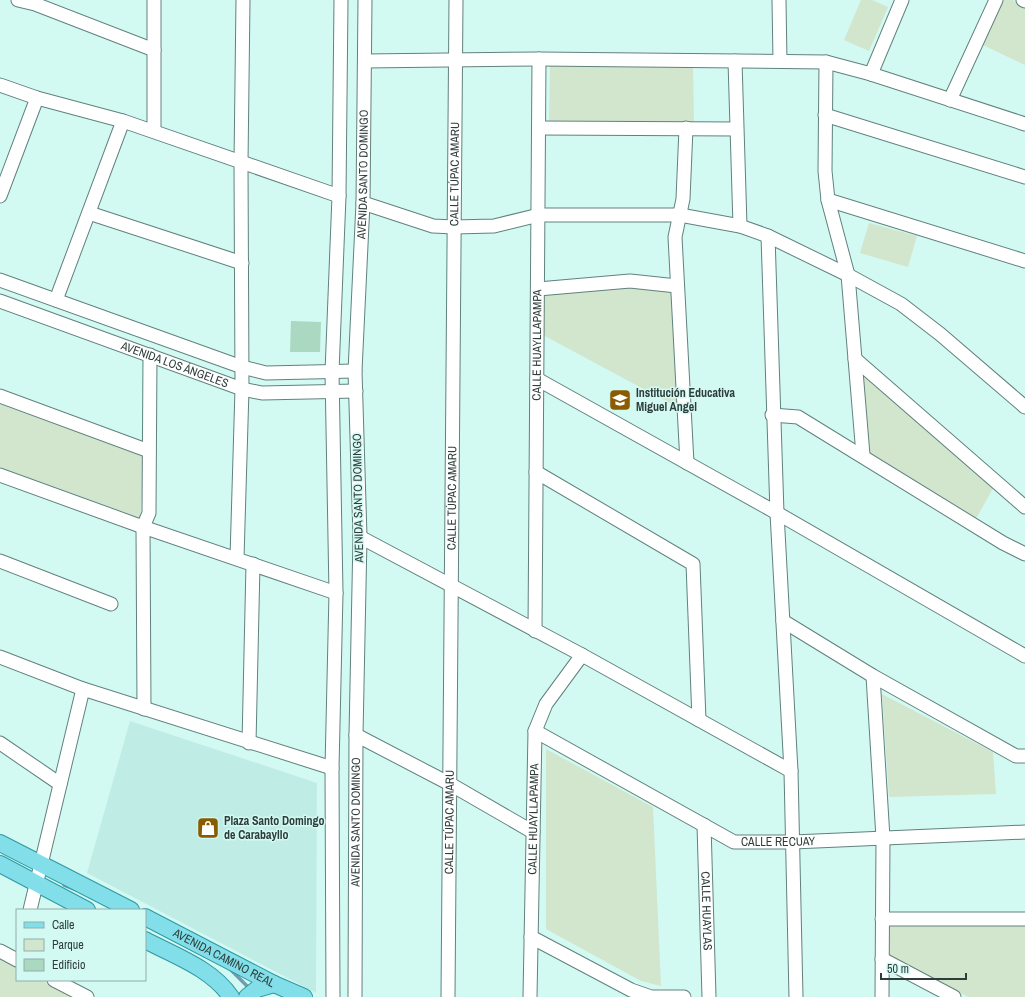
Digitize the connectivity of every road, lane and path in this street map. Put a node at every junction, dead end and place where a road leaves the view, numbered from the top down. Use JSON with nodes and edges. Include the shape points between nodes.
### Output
{"nodes":[{"id":1,"x":18,"y":0,"type":"edge"},
{"id":2,"x":154,"y":0,"type":"edge"},
{"id":3,"x":243,"y":0,"type":"edge"},
{"id":4,"x":341,"y":0,"type":"edge"},
{"id":5,"x":365,"y":0,"type":"edge"},
{"id":6,"x":456,"y":0,"type":"edge"},
{"id":7,"x":779,"y":0,"type":"edge"},
{"id":8,"x":996,"y":0,"type":"edge"},
{"id":9,"x":900,"y":1,"type":"edge"},
{"id":10,"x":35,"y":2,"type":"edge"},
{"id":11,"x":154,"y":50,"type":"junction"},
{"id":12,"x":539,"y":59,"type":"junction"},
{"id":13,"x":456,"y":60,"type":"junction"},
{"id":14,"x":365,"y":61,"type":"junction"},
{"id":15,"x":735,"y":61,"type":"junction"},
{"id":16,"x":780,"y":61,"type":"junction"},
{"id":17,"x":826,"y":62,"type":"junction"},
{"id":18,"x":870,"y":74,"type":"junction"},
{"id":19,"x":0,"y":85,"type":"edge"},
{"id":20,"x":37,"y":98,"type":"junction"},
{"id":21,"x":950,"y":100,"type":"junction"},
{"id":22,"x":825,"y":115,"type":"junction"},
{"id":23,"x":123,"y":121,"type":"junction"},
{"id":24,"x":1025,"y":124,"type":"edge"},
{"id":25,"x":539,"y":128,"type":"junction"},
{"id":26,"x":686,"y":128,"type":"junction"},
{"id":27,"x":736,"y":129,"type":"junction"},
{"id":28,"x":154,"y":131,"type":"junction"},
{"id":29,"x":240,"y":163,"type":"junction"},
{"id":30,"x":1025,"y":178,"type":"edge"},
{"id":31,"x":0,"y":196,"type":"edge"},
{"id":32,"x":339,"y":196,"type":"junction"},
{"id":33,"x":828,"y":200,"type":"junction"},
{"id":34,"x":363,"y":203,"type":"junction"},
{"id":35,"x":89,"y":213,"type":"junction"},
{"id":36,"x":539,"y":215,"type":"junction"},
{"id":37,"x":680,"y":215,"type":"junction"},
{"id":38,"x":740,"y":226,"type":"junction"},
{"id":39,"x":454,"y":227,"type":"junction"},
{"id":40,"x":768,"y":236,"type":"junction"},
{"id":41,"x":1025,"y":261,"type":"edge"},
{"id":42,"x":242,"y":263,"type":"junction"},
{"id":43,"x":848,"y":275,"type":"junction"},
{"id":44,"x":0,"y":280,"type":"edge"},
{"id":45,"x":677,"y":286,"type":"junction"},
{"id":46,"x":538,"y":289,"type":"junction"},
{"id":47,"x":0,"y":300,"type":"edge"},
{"id":48,"x":56,"y":300,"type":"junction"},
{"id":49,"x":150,"y":355,"type":"junction"},
{"id":50,"x":855,"y":359,"type":"junction"},
{"id":51,"x":242,"y":367,"type":"junction"},
{"id":52,"x":355,"y":371,"type":"junction"},
{"id":53,"x":332,"y":372,"type":"junction"},
{"id":54,"x":537,"y":379,"type":"junction"},
{"id":55,"x":242,"y":389,"type":"junction"},
{"id":56,"x":356,"y":391,"type":"junction"},
{"id":57,"x":332,"y":392,"type":"junction"},
{"id":58,"x":0,"y":396,"type":"edge"},
{"id":59,"x":1025,"y":407,"type":"edge"},
{"id":60,"x":772,"y":415,"type":"junction"},
{"id":61,"x":149,"y":451,"type":"junction"},
{"id":62,"x":863,"y":456,"type":"junction"},
{"id":63,"x":687,"y":463,"type":"junction"},
{"id":64,"x":536,"y":472,"type":"junction"},
{"id":65,"x":0,"y":475,"type":"edge"},
{"id":66,"x":1025,"y":506,"type":"edge"},
{"id":67,"x":777,"y":513,"type":"junction"},
{"id":68,"x":143,"y":527,"type":"junction"},
{"id":69,"x":360,"y":537,"type":"junction"},
{"id":70,"x":1025,"y":554,"type":"edge"},
{"id":71,"x":237,"y":558,"type":"junction"},
{"id":72,"x":0,"y":561,"type":"edge"},
{"id":73,"x":252,"y":564,"type":"junction"},
{"id":74,"x":452,"y":585,"type":"junction"},
{"id":75,"x":336,"y":593,"type":"junction"},
{"id":76,"x":111,"y":604,"type":"dead end"},
{"id":77,"x":783,"y":621,"type":"junction"},
{"id":78,"x":535,"y":631,"type":"junction"},
{"id":79,"x":582,"y":655,"type":"junction"},
{"id":80,"x":1025,"y":656,"type":"edge"},
{"id":81,"x":0,"y":657,"type":"edge"},
{"id":82,"x":874,"y":676,"type":"junction"},
{"id":83,"x":83,"y":689,"type":"junction"},
{"id":84,"x":144,"y":709,"type":"junction"},
{"id":85,"x":699,"y":720,"type":"junction"},
{"id":86,"x":535,"y":731,"type":"junction"},
{"id":87,"x":356,"y":735,"type":"junction"},
{"id":88,"x":0,"y":743,"type":"edge"},
{"id":89,"x":249,"y":743,"type":"junction"},
{"id":90,"x":1025,"y":756,"type":"edge"},
{"id":91,"x":332,"y":768,"type":"junction"},
{"id":92,"x":791,"y":771,"type":"junction"},
{"id":93,"x":60,"y":784,"type":"junction"},
{"id":94,"x":450,"y":784,"type":"junction"},
{"id":95,"x":704,"y":825,"type":"junction"},
{"id":96,"x":533,"y":832,"type":"junction"},
{"id":97,"x":1025,"y":832,"type":"edge"},
{"id":98,"x":882,"y":838,"type":"junction"},
{"id":99,"x":0,"y":842,"type":"edge"},
{"id":100,"x":793,"y":842,"type":"junction"},
{"id":101,"x":0,"y":864,"type":"edge"},
{"id":102,"x":41,"y":864,"type":"junction"},
{"id":103,"x":36,"y":884,"type":"junction"},
{"id":104,"x":30,"y":909,"type":"edge"},
{"id":105,"x":85,"y":909,"type":"edge"},
{"id":106,"x":129,"y":909,"type":"edge"},
{"id":107,"x":146,"y":918,"type":"edge"},
{"id":108,"x":882,"y":919,"type":"junction"},
{"id":109,"x":1025,"y":919,"type":"edge"},
{"id":110,"x":531,"y":937,"type":"junction"},
{"id":111,"x":146,"y":941,"type":"edge"},
{"id":112,"x":0,"y":951,"type":"edge"},
{"id":113,"x":16,"y":959,"type":"edge"},
{"id":114,"x":882,"y":959,"type":"junction"},
{"id":115,"x":55,"y":981,"type":"edge"},
{"id":116,"x":274,"y":984,"type":"junction"},
{"id":117,"x":67,"y":992,"type":"edge"},
{"id":118,"x":87,"y":997,"type":"edge"},
{"id":119,"x":231,"y":997,"type":"edge"},
{"id":120,"x":247,"y":997,"type":"edge"},
{"id":121,"x":304,"y":997,"type":"edge"},
{"id":122,"x":333,"y":997,"type":"edge"},
{"id":123,"x":355,"y":997,"type":"edge"},
{"id":124,"x":448,"y":997,"type":"edge"},
{"id":125,"x":530,"y":997,"type":"edge"},
{"id":126,"x":684,"y":997,"type":"edge"},
{"id":127,"x":709,"y":997,"type":"edge"},
{"id":128,"x":796,"y":997,"type":"edge"},
{"id":129,"x":882,"y":997,"type":"edge"},
{"id":130,"x":954,"y":997,"type":"edge"}],
"edges":[{"from":1,"to":10,"type":"street"},
{"from":2,"to":11,"type":"street"},
{"from":3,"to":29,"type":"street"},
{"from":4,"to":32,"type":"street","name":"AVENIDA SANTO DOMINGO"},
{"from":5,"to":14,"type":"street","name":"AVENIDA SANTO DOMINGO"},
{"from":6,"to":13,"type":"street","name":"CALLE TÚPAC AMARU"},
{"from":7,"to":16,"type":"street"},
{"from":8,"to":21,"type":"street"},
{"from":9,"to":18,"type":"street"},
{"from":10,"to":11,"type":"street"},
{"from":11,"to":28,"type":"street"},
{"from":12,"to":13,"type":"street"},
{"from":12,"to":15,"type":"street"},
{"from":12,"to":25,"type":"street","name":"CALLE HUAYLLAPAMPA"},
{"from":13,"to":14,"type":"street"},
{"from":13,"to":39,"type":"street","name":"CALLE TÚPAC AMARU"},
{"from":14,"to":34,"type":"street","name":"AVENIDA SANTO DOMINGO"},
{"from":15,"to":16,"type":"street"},
{"from":15,"to":27,"type":"street"},
{"from":16,"to":17,"type":"street"},
{"from":17,"to":18,"type":"street"},
{"from":17,"to":22,"type":"street"},
{"from":18,"to":21,"type":"street"},
{"from":19,"to":20,"type":"street"},
{"from":20,"to":23,"type":"street"},
{"from":20,"to":31,"type":"street"},
{"from":21,"to":24,"type":"street"},
{"from":22,"to":30,"type":"street"},
{"from":22,"to":33,"type":"street"},
{"from":23,"to":28,"type":"street"},
{"from":23,"to":35,"type":"street"},
{"from":25,"to":26,"type":"street"},
{"from":25,"to":36,"type":"street","name":"CALLE HUAYLLAPAMPA"},
{"from":26,"to":27,"type":"street"},
{"from":26,"to":37,"type":"street","via":[[684,199]]},
{"from":27,"to":38,"type":"street"},
{"from":28,"to":29,"type":"street"},
{"from":29,"to":32,"type":"street"},
{"from":29,"to":42,"type":"street"},
{"from":32,"to":53,"type":"street","name":"AVENIDA SANTO DOMINGO"},
{"from":33,"to":41,"type":"street"},
{"from":33,"to":43,"type":"street"},
{"from":34,"to":39,"type":"street","via":[[433,226]]},
{"from":34,"to":52,"type":"street","name":"AVENIDA SANTO DOMINGO"},
{"from":35,"to":42,"type":"street"},
{"from":35,"to":48,"type":"street"},
{"from":36,"to":37,"type":"street"},
{"from":36,"to":39,"type":"street","via":[[494,226]]},
{"from":36,"to":46,"type":"street","name":"CALLE HUAYLLAPAMPA"},
{"from":37,"to":38,"type":"street"},
{"from":37,"to":45,"type":"street","via":[[675,237]]},
{"from":38,"to":40,"type":"street"},
{"from":39,"to":74,"type":"street","name":"CALLE TÚPAC AMARU"},
{"from":40,"to":43,"type":"street"},
{"from":40,"to":60,"type":"street"},
{"from":42,"to":51,"type":"street"},
{"from":43,"to":50,"type":"street"},
{"from":43,"to":59,"type":"street","via":[[921,317]]},
{"from":44,"to":48,"type":"street","name":"AVENIDA LOS ÁNGELES"},
{"from":45,"to":46,"type":"street","via":[[630,281]]},
{"from":45,"to":63,"type":"street"},
{"from":46,"to":54,"type":"street","name":"CALLE HUAYLLAPAMPA"},
{"from":47,"to":49,"type":"street","name":"AVENIDA LOS ÁNGELES"},
{"from":48,"to":51,"type":"street","name":"AVENIDA LOS ÁNGELES"},
{"from":49,"to":55,"type":"street","name":"AVENIDA LOS ÁNGELES"},
{"from":49,"to":61,"type":"street"},
{"from":50,"to":62,"type":"street"},
{"from":50,"to":66,"type":"street"},
{"from":51,"to":53,"type":"street","name":"AVENIDA LOS ÁNGELES","via":[[266,373]]},
{"from":51,"to":55,"type":"street"},
{"from":52,"to":53,"type":"street","name":"AVENIDA LOS ÁNGELES"},
{"from":52,"to":56,"type":"street","name":"AVENIDA SANTO DOMINGO"},
{"from":53,"to":57,"type":"street","name":"AVENIDA SANTO DOMINGO"},
{"from":54,"to":63,"type":"street"},
{"from":54,"to":64,"type":"street","name":"CALLE HUAYLLAPAMPA"},
{"from":55,"to":57,"type":"street","name":"AVENIDA LOS ÁNGELES","via":[[262,393]]},
{"from":55,"to":71,"type":"street"},
{"from":56,"to":57,"type":"street","name":"AVENIDA LOS ÁNGELES"},
{"from":56,"to":69,"type":"street","name":"AVENIDA SANTO DOMINGO"},
{"from":57,"to":75,"type":"street","name":"AVENIDA SANTO DOMINGO"},
{"from":58,"to":61,"type":"street"},
{"from":60,"to":62,"type":"street","via":[[798,417]]},
{"from":60,"to":67,"type":"street"},
{"from":61,"to":68,"type":"street","via":[[149,513]]},
{"from":62,"to":70,"type":"street","via":[[1002,543]]},
{"from":63,"to":67,"type":"street"},
{"from":64,"to":78,"type":"street","name":"CALLE HUAYLLAPAMPA"},
{"from":64,"to":85,"type":"street","via":[[693,564]]},
{"from":65,"to":68,"type":"street"},
{"from":67,"to":77,"type":"street"},
{"from":67,"to":80,"type":"street"},
{"from":68,"to":71,"type":"street"},
{"from":68,"to":84,"type":"street"},
{"from":69,"to":74,"type":"street"},
{"from":69,"to":87,"type":"street","name":"AVENIDA SANTO DOMINGO"},
{"from":71,"to":73,"type":"street"},
{"from":72,"to":76,"type":"street"},
{"from":73,"to":75,"type":"street"},
{"from":73,"to":89,"type":"street"},
{"from":74,"to":78,"type":"street"},
{"from":74,"to":94,"type":"street","name":"CALLE TÚPAC AMARU"},
{"from":75,"to":91,"type":"street","name":"AVENIDA SANTO DOMINGO"},
{"from":77,"to":82,"type":"street"},
{"from":77,"to":92,"type":"street"},
{"from":78,"to":79,"type":"street"},
{"from":79,"to":85,"type":"street"},
{"from":79,"to":86,"type":"street","name":"CALLE HUAYLLAPAMPA","via":[[546,704]]},
{"from":81,"to":83,"type":"street"},
{"from":82,"to":90,"type":"street","via":[[1016,756]]},
{"from":82,"to":98,"type":"street"},
{"from":83,"to":84,"type":"street"},
{"from":83,"to":93,"type":"street"},
{"from":84,"to":89,"type":"street"},
{"from":85,"to":92,"type":"street"},
{"from":86,"to":95,"type":"street","name":"CALLE RECUAY"},
{"from":86,"to":96,"type":"street","name":"CALLE HUAYLLAPAMPA"},
{"from":87,"to":94,"type":"street"},
{"from":87,"to":123,"type":"street","name":"AVENIDA SANTO DOMINGO"},
{"from":88,"to":93,"type":"street"},
{"from":89,"to":91,"type":"street"},
{"from":91,"to":122,"type":"street","name":"AVENIDA SANTO DOMINGO"},
{"from":92,"to":100,"type":"street"},
{"from":93,"to":102,"type":"street"},
{"from":94,"to":96,"type":"street"},
{"from":94,"to":124,"type":"street","name":"CALLE TÚPAC AMARU"},
{"from":95,"to":100,"type":"street","name":"CALLE RECUAY","via":[[734,842]]},
{"from":95,"to":127,"type":"street","name":"CALLE HUAYLAS"},
{"from":96,"to":110,"type":"street","name":"CALLE HUAYLLAPAMPA"},
{"from":97,"to":98,"type":"street","name":"CALLE RECUAY"},
{"from":98,"to":100,"type":"street","name":"CALLE RECUAY"},
{"from":98,"to":108,"type":"street"},
{"from":99,"to":102,"type":"main road"},
{"from":100,"to":128,"type":"street"},
{"from":101,"to":103,"type":"main road"},
{"from":102,"to":103,"type":"street"},
{"from":102,"to":106,"type":"main road"},
{"from":103,"to":104,"type":"street"},
{"from":103,"to":105,"type":"main road"},
{"from":107,"to":116,"type":"main road","name":"AVENIDA CAMINO REAL"},
{"from":108,"to":109,"type":"street"},
{"from":108,"to":114,"type":"street"},
{"from":110,"to":125,"type":"street","name":"CALLE HUAYLLAPAMPA"},
{"from":110,"to":126,"type":"street","via":[[631,990],[652,997]]},
{"from":111,"to":119,"type":"main road","name":"AVENIDA CAMINO REAL","via":[[204,971]]},
{"from":112,"to":113,"type":"street"},
{"from":114,"to":129,"type":"street"},
{"from":114,"to":130,"type":"street"},
{"from":115,"to":117,"type":"street"},
{"from":116,"to":120,"type":"main road","via":[[257,989]]},
{"from":116,"to":121,"type":"main road","name":"AVENIDA CAMINO REAL"},
{"from":117,"to":118,"type":"street"}]}
